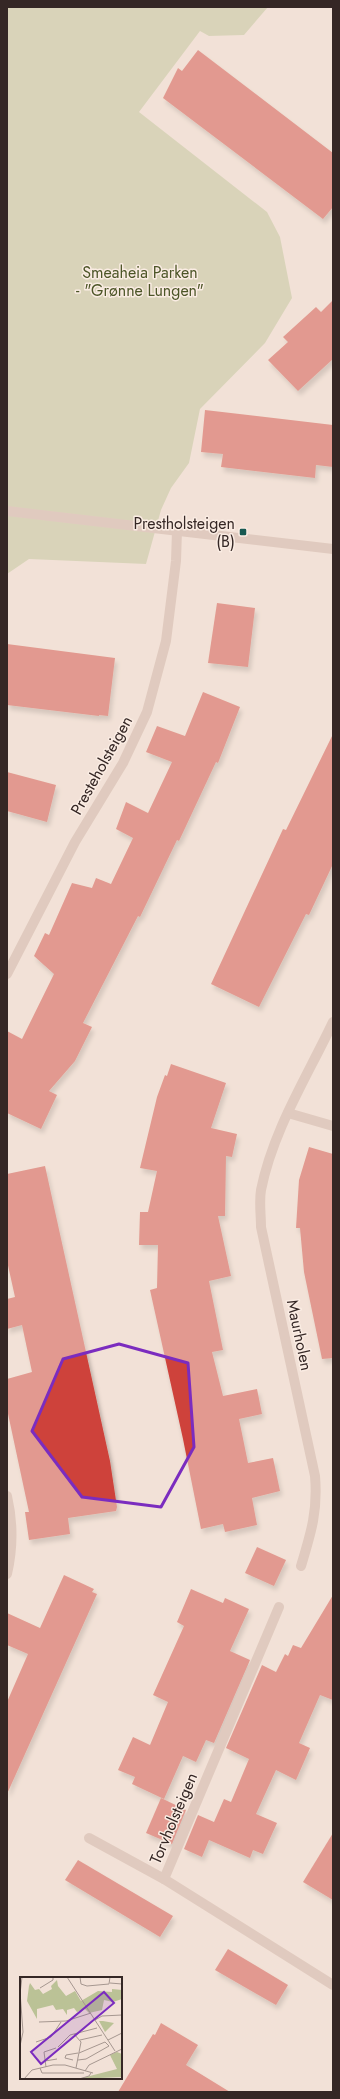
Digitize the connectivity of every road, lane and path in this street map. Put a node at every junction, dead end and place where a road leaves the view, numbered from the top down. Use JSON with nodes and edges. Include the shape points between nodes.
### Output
{"nodes":[{"id":1,"x":7,"y":511,"type":"edge"},
{"id":2,"x":177,"y":531,"type":"junction"},
{"id":3,"x":333,"y":549,"type":"edge"},
{"id":4,"x":7,"y":974,"type":"edge"},
{"id":5,"x":332,"y":1026,"type":"edge"},
{"id":6,"x":288,"y":1113,"type":"junction"},
{"id":7,"x":333,"y":1126,"type":"edge"},
{"id":8,"x":7,"y":1496,"type":"edge"},
{"id":9,"x":300,"y":1566,"type":"dead end"},
{"id":10,"x":7,"y":1574,"type":"edge"},
{"id":11,"x":280,"y":1608,"type":"dead end"},
{"id":12,"x":89,"y":1838,"type":"dead end"},
{"id":13,"x":164,"y":1879,"type":"junction"},
{"id":14,"x":333,"y":1985,"type":"edge"}],
"edges":[{"from":1,"to":2,"type":"street"},
{"from":2,"to":3,"type":"street"},
{"from":2,"to":4,"type":"street","name":"Presteholsteigen","via":[[166,641],[146,712],[123,763],[75,842]]},
{"from":5,"to":6,"type":"street","name":"Maurholen"},
{"from":6,"to":7,"type":"street"},
{"from":6,"to":9,"type":"street","name":"Maurholen","via":[[268,1163],[263,1185],[261,1227],[315,1476],[317,1501],[311,1533]]},
{"from":8,"to":10,"type":"street","via":[[11,1512],[11,1554]]},
{"from":11,"to":13,"type":"street","name":"Torvholsteigen"},
{"from":12,"to":13,"type":"street"},
{"from":13,"to":14,"type":"street","name":"Torvholsteigen"}]}
